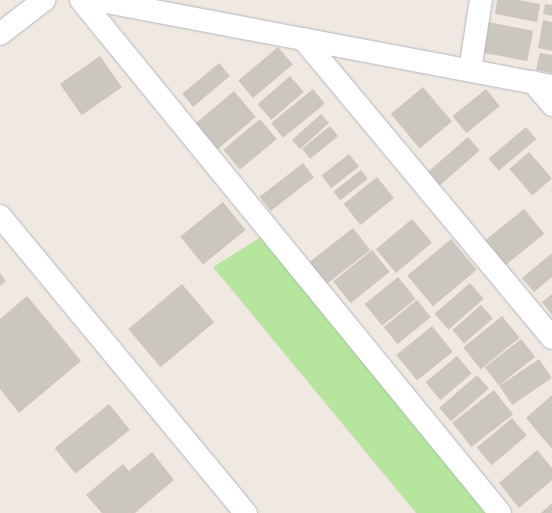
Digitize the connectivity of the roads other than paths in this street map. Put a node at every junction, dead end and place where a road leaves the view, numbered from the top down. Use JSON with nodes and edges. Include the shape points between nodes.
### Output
{"nodes":[{"id":1,"x":44,"y":0,"type":"edge"},
{"id":2,"x":81,"y":0,"type":"edge"},
{"id":3,"x":96,"y":0,"type":"edge"},
{"id":4,"x":481,"y":0,"type":"edge"},
{"id":5,"x":0,"y":34,"type":"edge"},
{"id":6,"x":302,"y":39,"type":"junction"},
{"id":7,"x":470,"y":70,"type":"junction"},
{"id":8,"x":543,"y":84,"type":"edge"},
{"id":9,"x":552,"y":105,"type":"edge"},
{"id":10,"x":0,"y":216,"type":"edge"},
{"id":11,"x":552,"y":338,"type":"edge"},
{"id":12,"x":246,"y":513,"type":"edge"},
{"id":13,"x":500,"y":513,"type":"edge"}],
"edges":[{"from":1,"to":5,"type":"street"},
{"from":2,"to":13,"type":"street"},
{"from":3,"to":6,"type":"street"},
{"from":4,"to":7,"type":"street"},
{"from":6,"to":7,"type":"street"},
{"from":6,"to":11,"type":"street"},
{"from":7,"to":8,"type":"street"},
{"from":8,"to":9,"type":"street"},
{"from":10,"to":12,"type":"street"}]}
